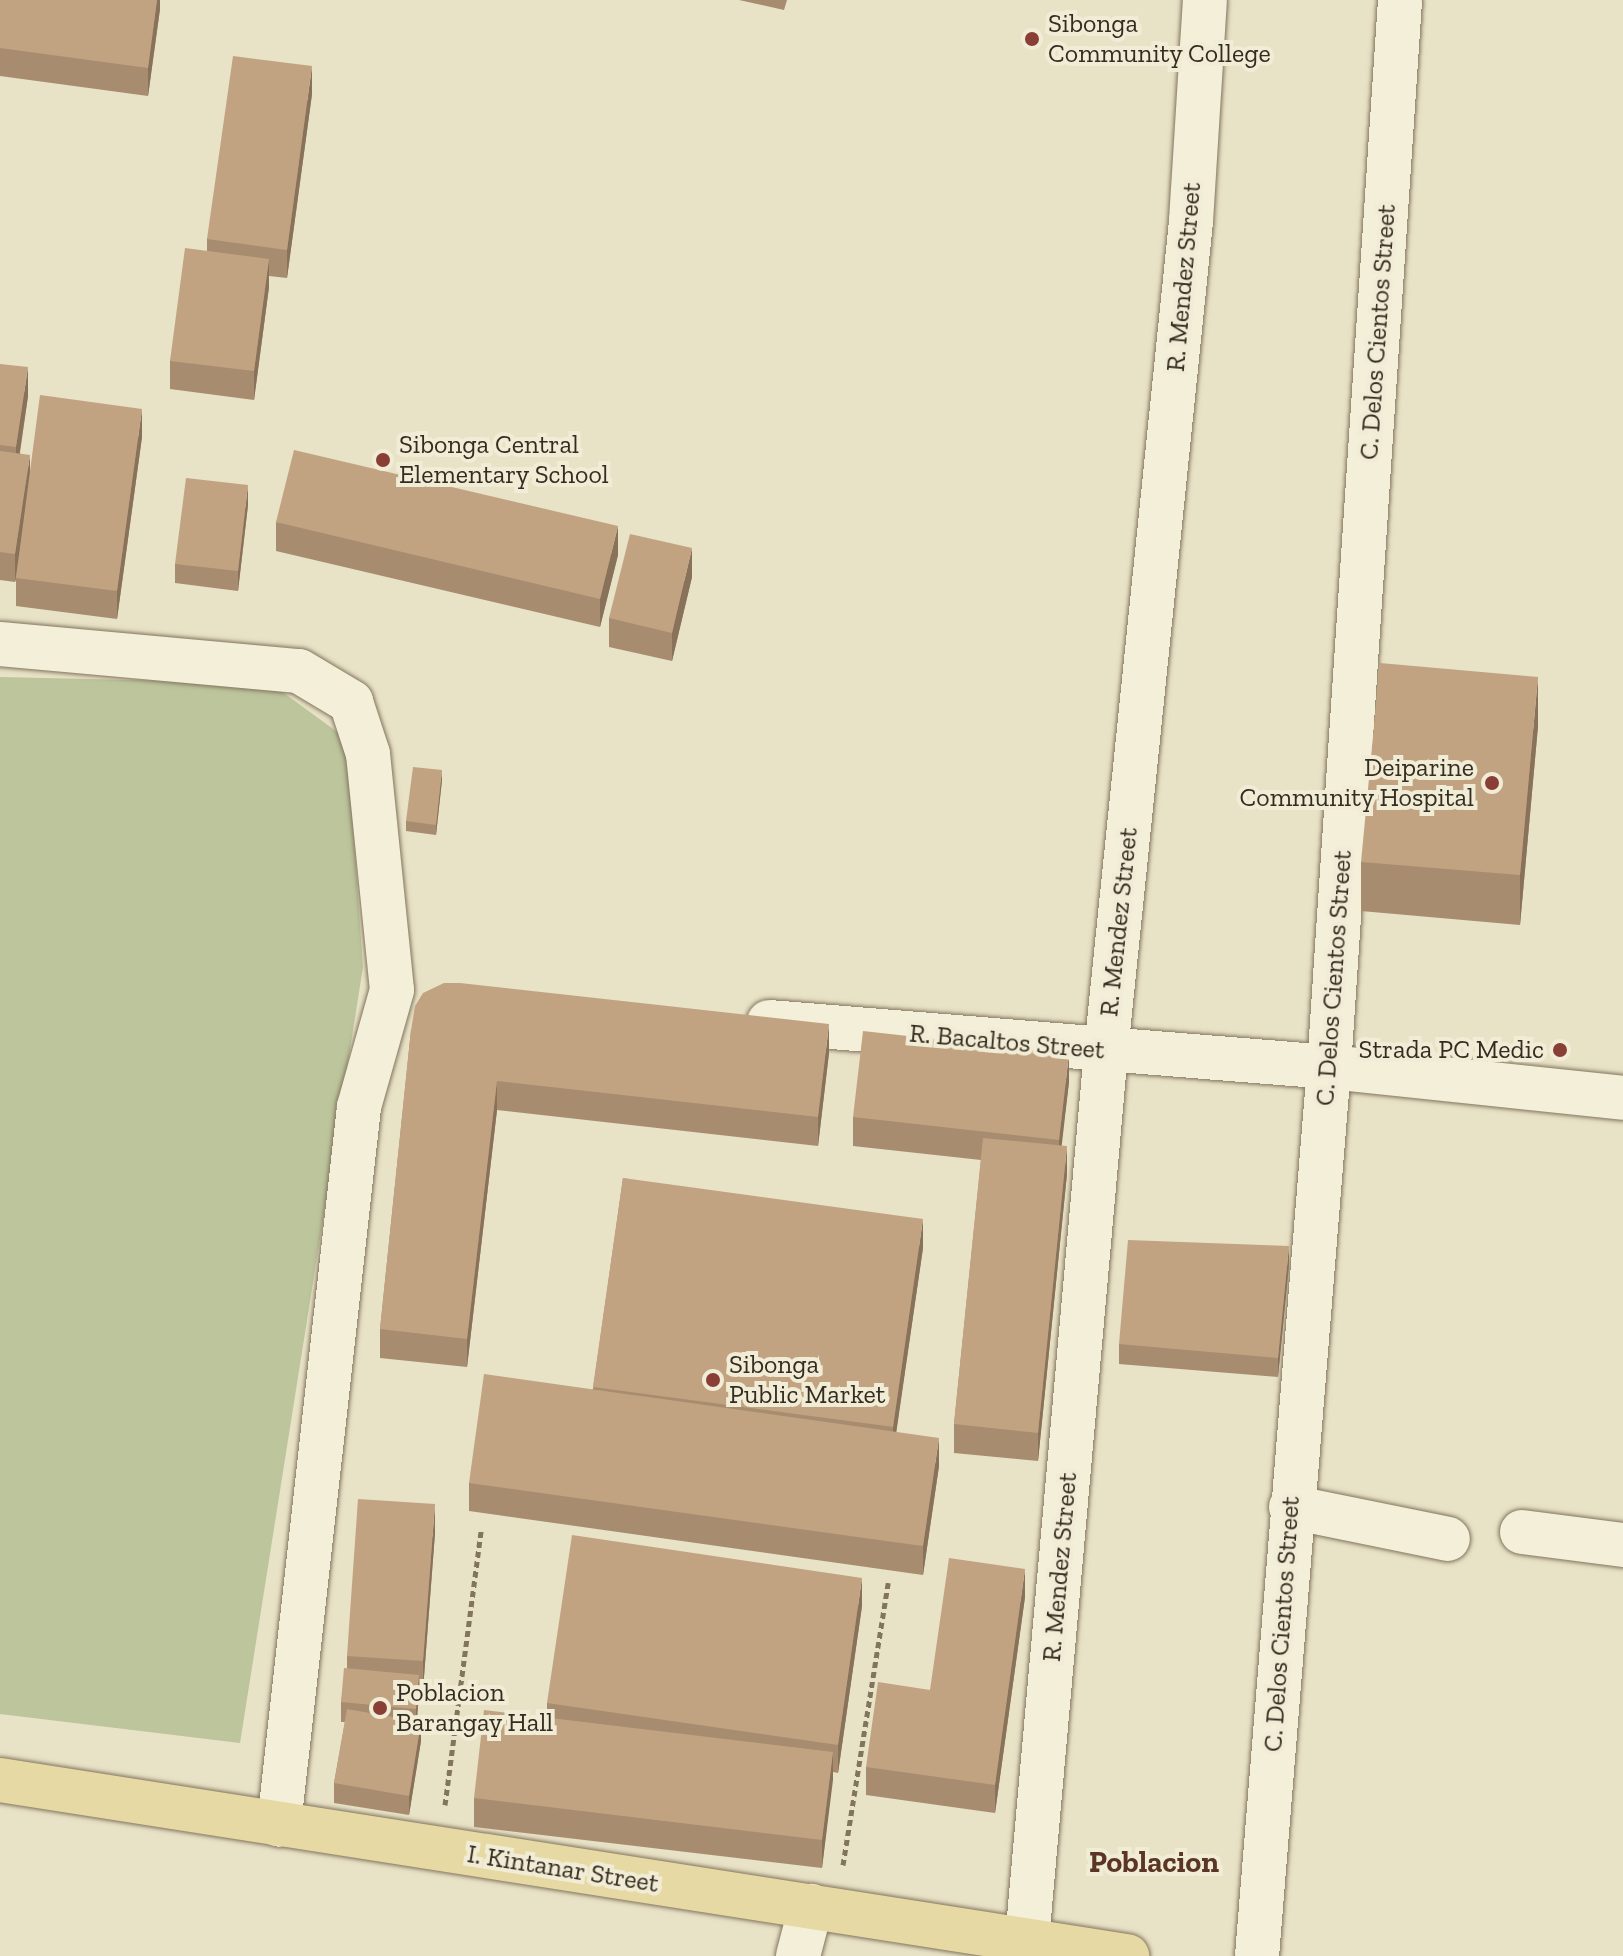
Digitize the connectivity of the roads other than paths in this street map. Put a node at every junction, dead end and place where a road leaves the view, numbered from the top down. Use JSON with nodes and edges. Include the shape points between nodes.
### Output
{"nodes":[{"id":1,"x":1205,"y":0,"type":"edge"},
{"id":2,"x":1400,"y":0,"type":"edge"},
{"id":3,"x":0,"y":644,"type":"edge"},
{"id":4,"x":392,"y":990,"type":"junction"},
{"id":5,"x":439,"y":994,"type":"edge"},
{"id":6,"x":725,"y":1018,"type":"edge"},
{"id":7,"x":1106,"y":1051,"type":"junction"},
{"id":8,"x":1329,"y":1067,"type":"junction"},
{"id":9,"x":1623,"y":1098,"type":"edge"},
{"id":10,"x":1291,"y":1507,"type":"junction"},
{"id":11,"x":1522,"y":1532,"type":"dead end"},
{"id":12,"x":1448,"y":1539,"type":"dead end"},
{"id":13,"x":1623,"y":1545,"type":"edge"},
{"id":14,"x":0,"y":1780,"type":"edge"},
{"id":15,"x":279,"y":1825,"type":"junction"},
{"id":16,"x":824,"y":1908,"type":"junction"},
{"id":17,"x":1027,"y":1940,"type":"junction"},
{"id":18,"x":798,"y":1956,"type":"edge"},
{"id":19,"x":1127,"y":1956,"type":"edge"},
{"id":20,"x":1257,"y":1956,"type":"edge"}],
"edges":[{"from":1,"to":7,"type":"street","name":"R. Mendez Street","via":[[1191,221]]},
{"from":2,"to":8,"type":"street","name":"C. Delos Cientos Street"},
{"from":3,"to":4,"type":"street","via":[[299,671],[351,702],[368,754]]},
{"from":4,"to":5,"type":"street"},
{"from":4,"to":15,"type":"street","via":[[359,1107]]},
{"from":6,"to":7,"type":"street","name":"R. Bacaltos Street"},
{"from":7,"to":8,"type":"street","name":"R. Bacaltos Street"},
{"from":7,"to":17,"type":"street","name":"R. Mendez Street"},
{"from":8,"to":9,"type":"street","name":"R. Bacaltos Street"},
{"from":8,"to":10,"type":"street","name":"C. Delos Cientos Street"},
{"from":10,"to":12,"type":"street"},
{"from":10,"to":20,"type":"street","name":"C. Delos Cientos Street"},
{"from":11,"to":13,"type":"street"},
{"from":14,"to":15,"type":"main road","name":"I. Kintanar Street"},
{"from":15,"to":16,"type":"main road","name":"I. Kintanar Street"},
{"from":16,"to":17,"type":"main road","name":"I. Kintanar Street"},
{"from":16,"to":18,"type":"street"},
{"from":17,"to":19,"type":"main road","name":"I. Kintanar Street"}]}
